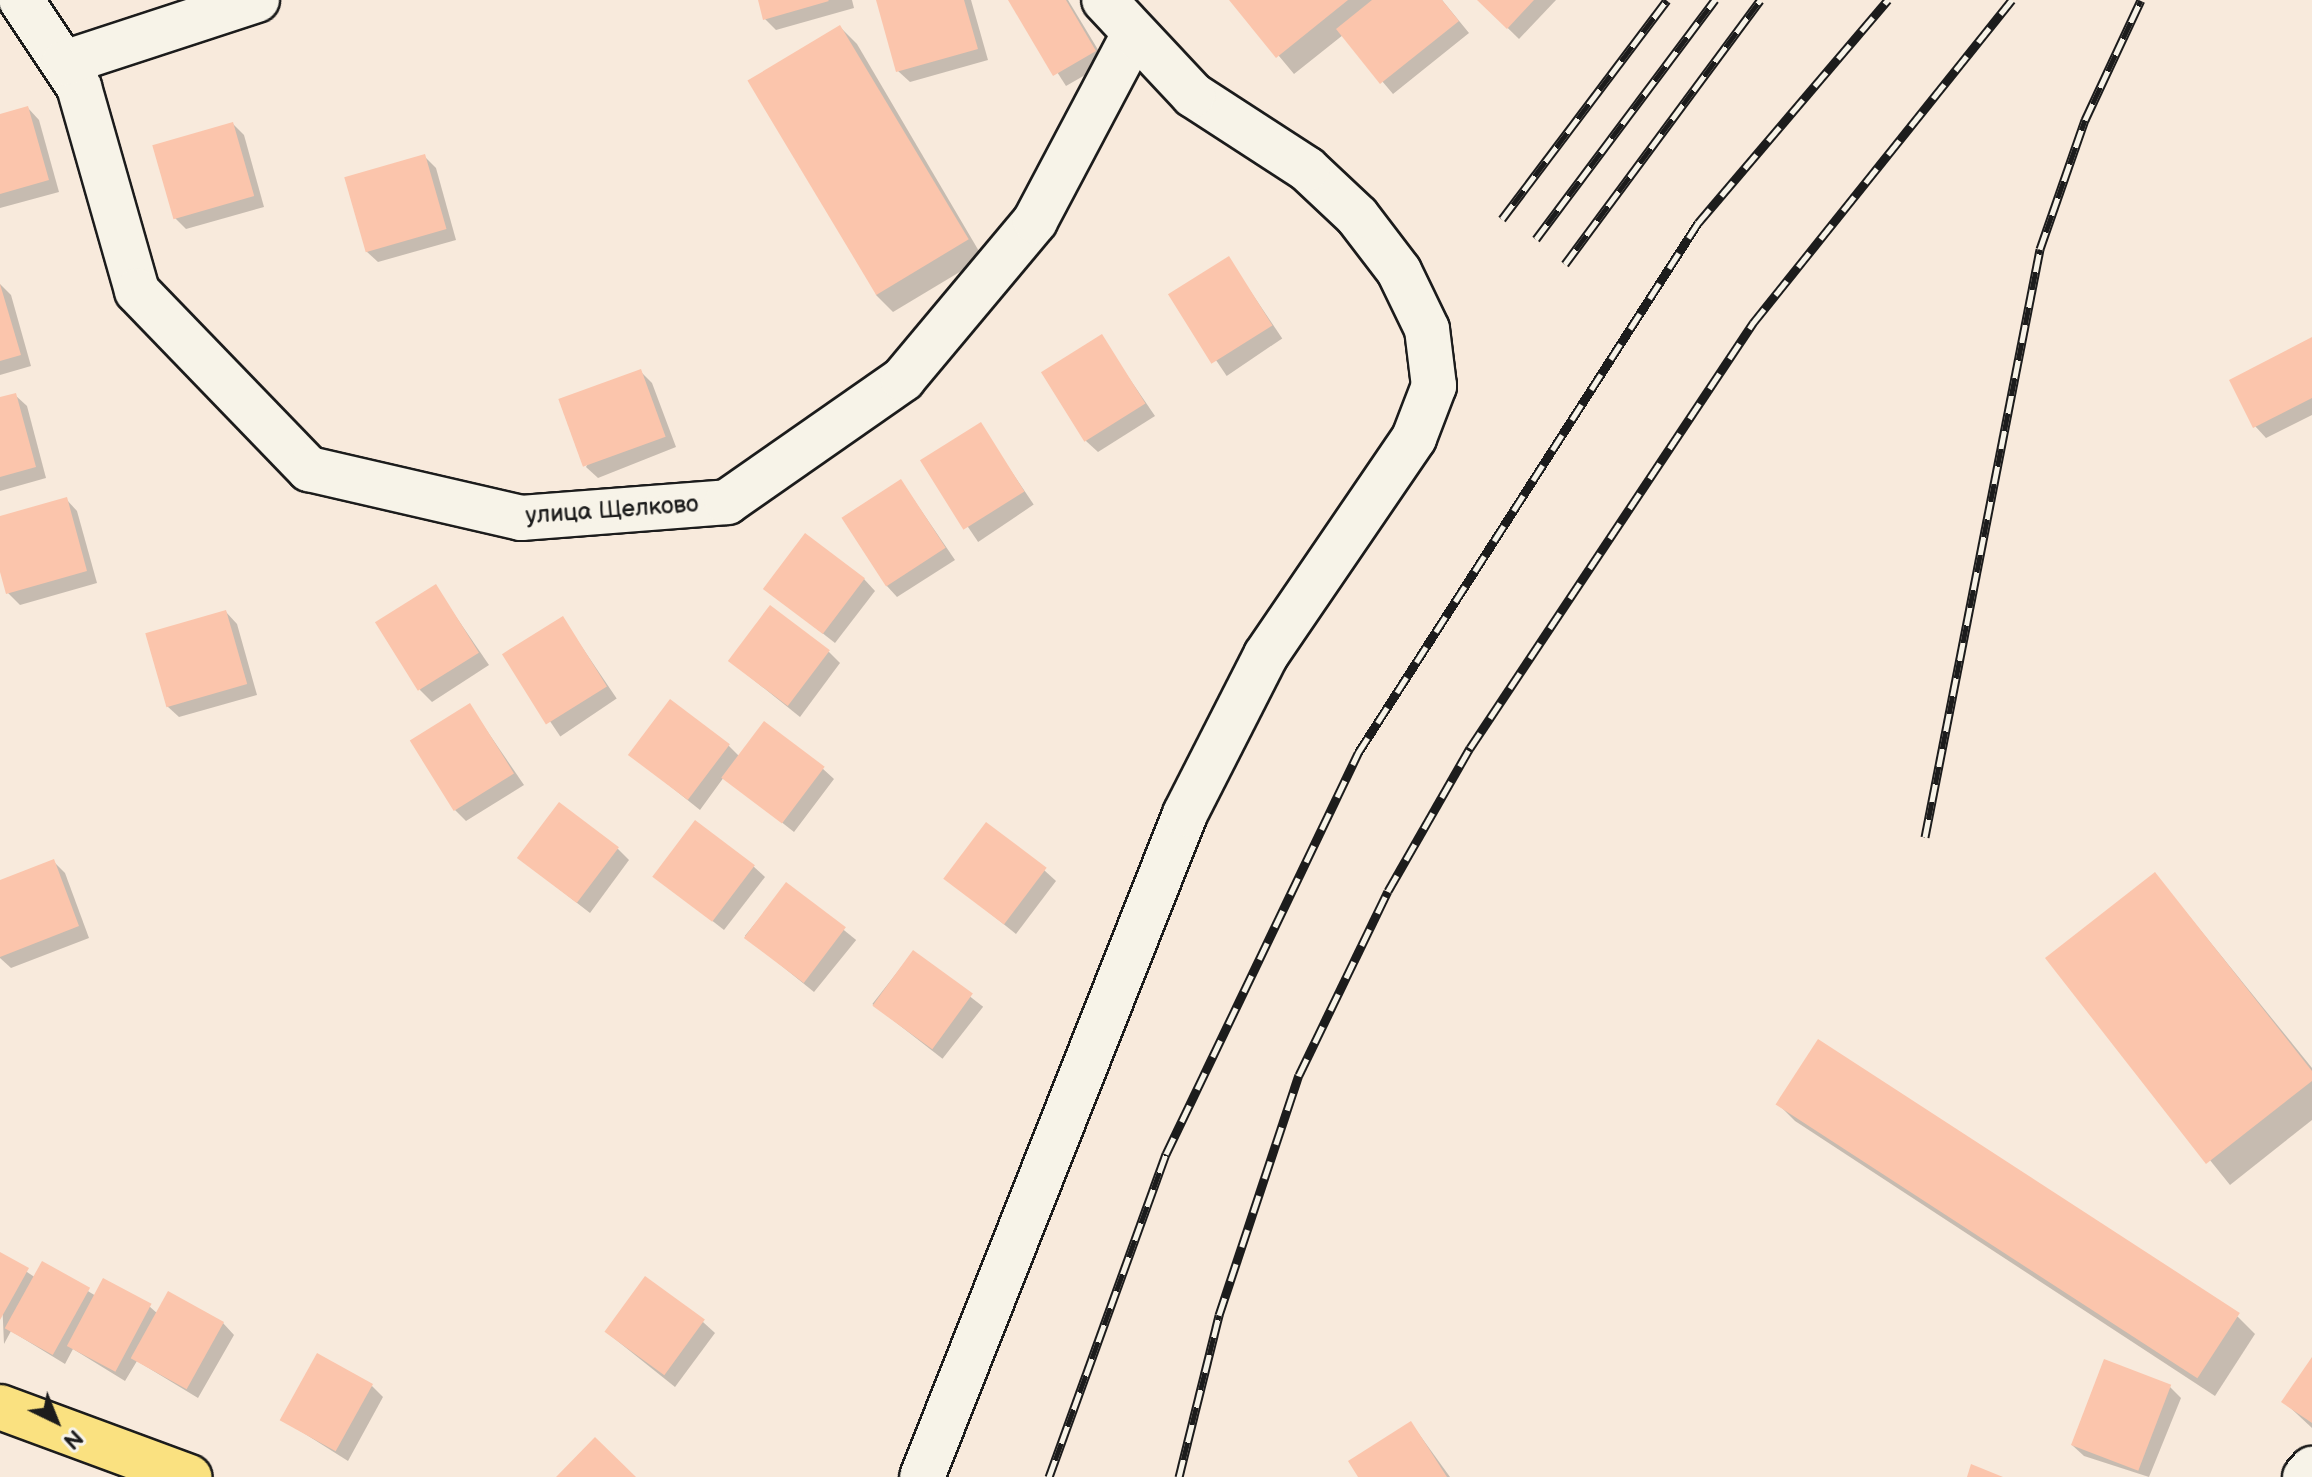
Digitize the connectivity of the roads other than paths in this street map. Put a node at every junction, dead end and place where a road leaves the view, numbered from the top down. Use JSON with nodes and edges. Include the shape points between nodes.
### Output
{"nodes":[{"id":1,"x":21,"y":0,"type":"edge"},
{"id":2,"x":257,"y":0,"type":"edge"},
{"id":3,"x":1104,"y":0,"type":"edge"},
{"id":4,"x":1134,"y":34,"type":"junction"},
{"id":5,"x":64,"y":63,"type":"junction"},
{"id":6,"x":0,"y":1407,"type":"edge"},
{"id":7,"x":2312,"y":1469,"type":"edge"},
{"id":8,"x":921,"y":1475,"type":"edge"},
{"id":9,"x":189,"y":1477,"type":"edge"},
{"id":10,"x":2305,"y":1477,"type":"edge"}],
"edges":[{"from":1,"to":5,"type":"street","name":"улица Щелково"},
{"from":2,"to":5,"type":"street"},
{"from":3,"to":4,"type":"street"},
{"from":4,"to":5,"type":"street","name":"улица Щелково","via":[[1035,221],[903,379],[727,502],[521,518],[309,469],[137,291],[79,87]]},
{"from":4,"to":8,"type":"street","via":[[1193,95],[1307,169],[1357,216],[1399,271],[1427,329],[1434,386],[1414,438],[1266,655],[1185,814]]},
{"from":6,"to":9,"type":"main road"},
{"from":7,"to":10,"type":"street"}]}
